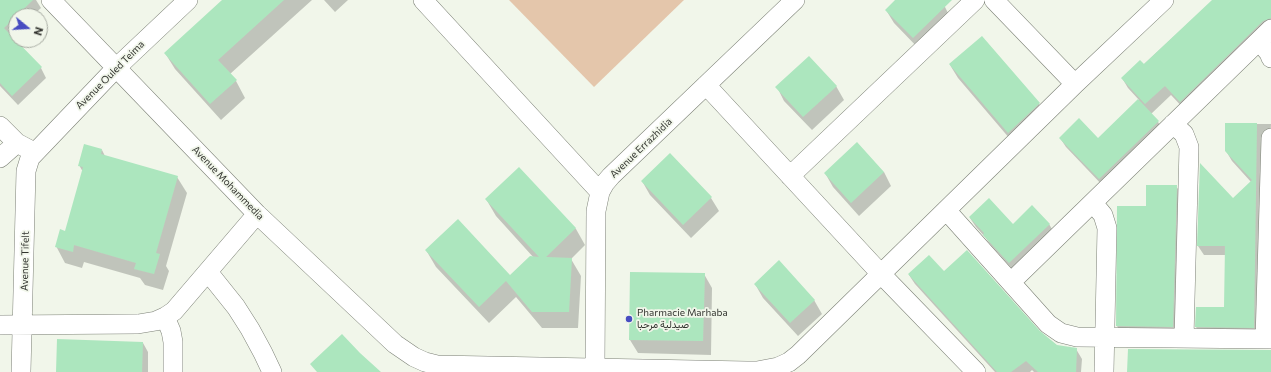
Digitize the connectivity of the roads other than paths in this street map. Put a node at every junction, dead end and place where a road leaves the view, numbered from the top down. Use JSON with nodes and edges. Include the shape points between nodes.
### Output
{"nodes":[{"id":1,"x":51,"y":0,"type":"edge"},
{"id":2,"x":188,"y":0,"type":"edge"},
{"id":3,"x":423,"y":0,"type":"edge"},
{"id":4,"x":795,"y":0,"type":"edge"},
{"id":5,"x":975,"y":0,"type":"edge"},
{"id":6,"x":994,"y":0,"type":"edge"},
{"id":7,"x":1164,"y":0,"type":"edge"},
{"id":8,"x":1265,"y":35,"type":"edge"},
{"id":9,"x":1271,"y":58,"type":"edge"},
{"id":10,"x":116,"y":68,"type":"junction"},
{"id":11,"x":1075,"y":84,"type":"junction"},
{"id":12,"x":706,"y":85,"type":"junction"},
{"id":13,"x":1173,"y":124,"type":"junction"},
{"id":14,"x":0,"y":126,"type":"edge"},
{"id":15,"x":1271,"y":138,"type":"edge"},
{"id":16,"x":17,"y":143,"type":"junction"},
{"id":17,"x":34,"y":152,"type":"junction"},
{"id":18,"x":0,"y":158,"type":"edge"},
{"id":19,"x":790,"y":176,"type":"junction"},
{"id":20,"x":1270,"y":176,"type":"edge"},
{"id":21,"x":600,"y":192,"type":"junction"},
{"id":22,"x":1091,"y":204,"type":"junction"},
{"id":23,"x":946,"y":210,"type":"junction"},
{"id":24,"x":257,"y":214,"type":"junction"},
{"id":25,"x":208,"y":272,"type":"junction"},
{"id":26,"x":881,"y":274,"type":"junction"},
{"id":27,"x":1011,"y":282,"type":"junction"},
{"id":28,"x":165,"y":317,"type":"junction"},
{"id":29,"x":0,"y":325,"type":"edge"},
{"id":30,"x":23,"y":325,"type":"junction"},
{"id":31,"x":1105,"y":337,"type":"junction"},
{"id":32,"x":1184,"y":338,"type":"junction"},
{"id":33,"x":1268,"y":339,"type":"edge"},
{"id":34,"x":413,"y":365,"type":"edge"},
{"id":35,"x":595,"y":368,"type":"junction"},
{"id":36,"x":778,"y":369,"type":"edge"},
{"id":37,"x":22,"y":372,"type":"edge"},
{"id":38,"x":173,"y":372,"type":"edge"},
{"id":39,"x":272,"y":372,"type":"edge"},
{"id":40,"x":976,"y":372,"type":"edge"},
{"id":41,"x":1104,"y":372,"type":"edge"}],
"edges":[{"from":1,"to":10,"type":"street","name":"Avenue Mohammedia"},
{"from":2,"to":10,"type":"street","name":"Avenue Ouled Teima"},
{"from":3,"to":21,"type":"street"},
{"from":4,"to":12,"type":"street","name":"Avenue Errazhidia"},
{"from":5,"to":19,"type":"street"},
{"from":6,"to":11,"type":"street"},
{"from":7,"to":11,"type":"street","name":"Avenue Mohammedia"},
{"from":8,"to":9,"type":"street"},
{"from":8,"to":13,"type":"street"},
{"from":10,"to":17,"type":"street","name":"Avenue Ouled Teima"},
{"from":10,"to":24,"type":"street","name":"Avenue Mohammedia"},
{"from":11,"to":23,"type":"street","name":"Avenue Mohammedia"},
{"from":12,"to":19,"type":"street"},
{"from":12,"to":21,"type":"street","name":"Avenue Errazhidia","via":[[611,176]]},
{"from":13,"to":22,"type":"street"},
{"from":13,"to":32,"type":"street","via":[[1184,134],[1189,147]]},
{"from":14,"to":16,"type":"street"},
{"from":15,"to":20,"type":"street"},
{"from":16,"to":17,"type":"street"},
{"from":16,"to":18,"type":"street"},
{"from":17,"to":30,"type":"street","name":"Avenue Tifelt","via":[[26,171]]},
{"from":19,"to":26,"type":"street"},
{"from":20,"to":33,"type":"street"},
{"from":21,"to":35,"type":"street","name":"Avenue Errazhidia","via":[[596,211]]},
{"from":22,"to":27,"type":"street"},
{"from":22,"to":31,"type":"street","via":[[1103,215],[1106,228]]},
{"from":23,"to":26,"type":"street","name":"Avenue Mohammedia"},
{"from":23,"to":27,"type":"street"},
{"from":24,"to":25,"type":"street"},
{"from":24,"to":34,"type":"street","name":"Avenue Mohammedia","via":[[395,344]]},
{"from":25,"to":28,"type":"street","via":[[174,311]]},
{"from":25,"to":39,"type":"street","via":[[236,307],[264,353]]},
{"from":26,"to":36,"type":"street","name":"Avenue Mohammedia","via":[[798,355]]},
{"from":26,"to":40,"type":"street"},
{"from":27,"to":31,"type":"street","via":[[1054,329],[1069,336]]},
{"from":28,"to":30,"type":"street","via":[[147,323]]},
{"from":28,"to":38,"type":"street","via":[[172,331]]},
{"from":29,"to":30,"type":"street"},
{"from":30,"to":37,"type":"street","name":"Avenue Tifelt"},
{"from":31,"to":32,"type":"street"},
{"from":31,"to":41,"type":"street"},
{"from":32,"to":33,"type":"street"},
{"from":34,"to":35,"type":"street","name":"Avenue Mohammedia","via":[[425,362],[437,365]]},
{"from":35,"to":36,"type":"street","name":"Avenue Mohammedia","via":[[758,371]]}]}
